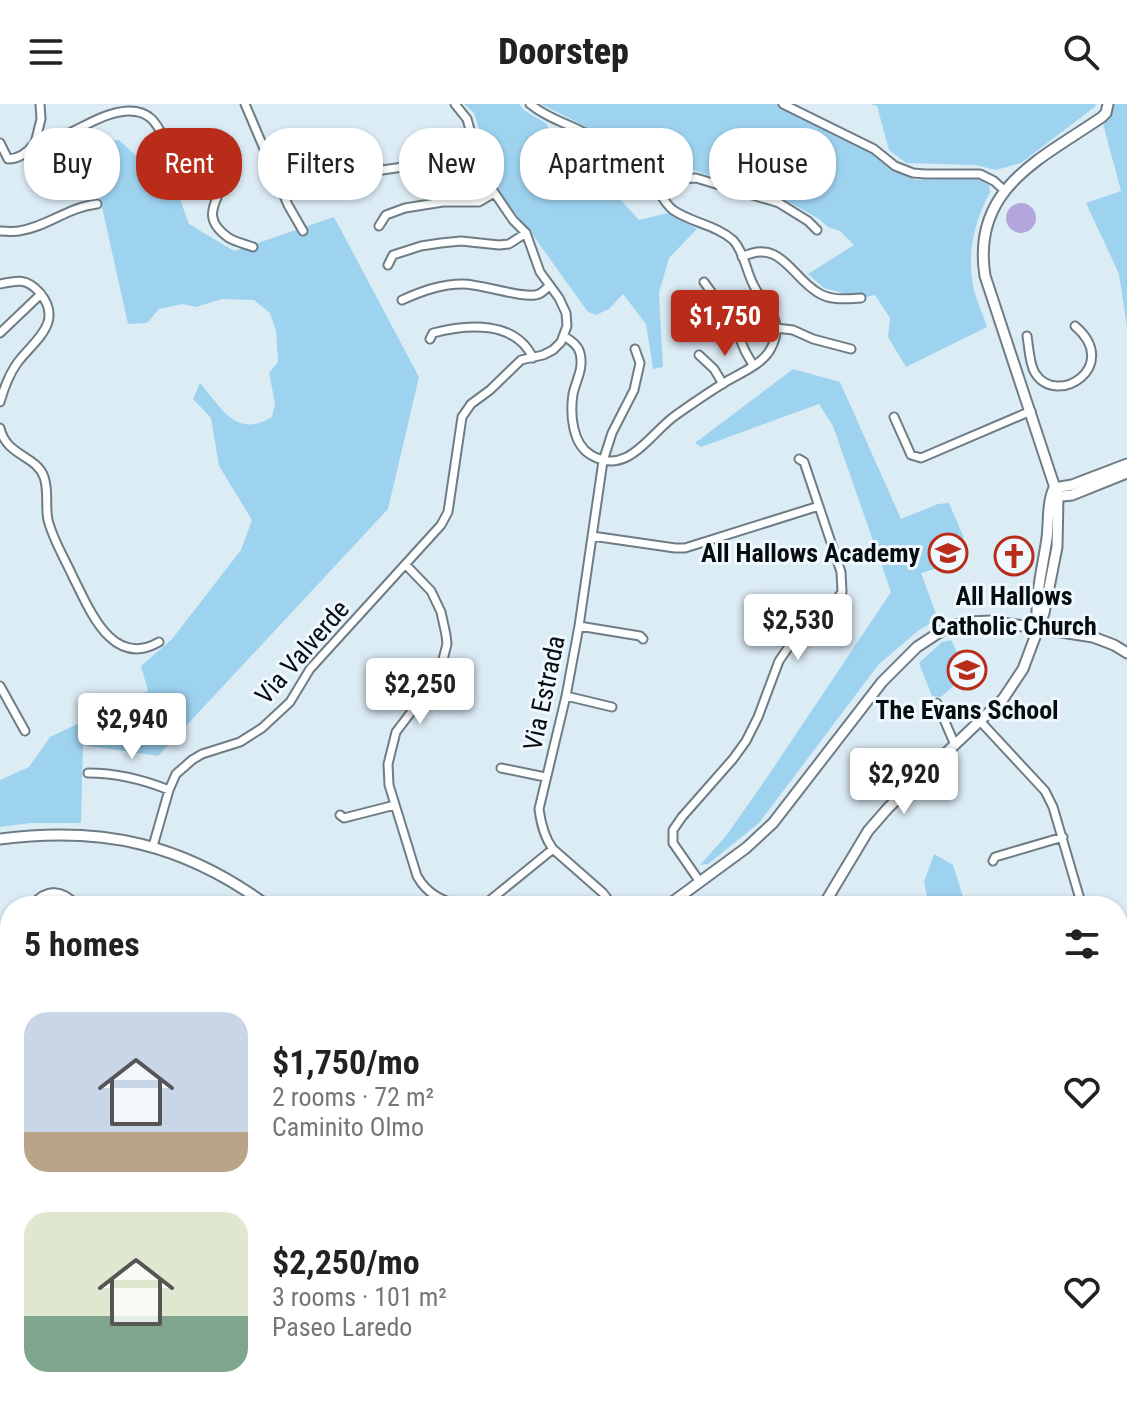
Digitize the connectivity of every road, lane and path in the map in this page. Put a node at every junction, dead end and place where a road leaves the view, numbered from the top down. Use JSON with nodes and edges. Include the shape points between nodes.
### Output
{"nodes":[{"id":1,"x":40,"y":104,"type":"edge"},
{"id":2,"x":245,"y":104,"type":"edge"},
{"id":3,"x":455,"y":104,"type":"edge"},
{"id":4,"x":530,"y":104,"type":"edge"},
{"id":5,"x":783,"y":104,"type":"edge"},
{"id":6,"x":1109,"y":107,"type":"edge"},
{"id":7,"x":39,"y":128,"type":"edge"},
{"id":8,"x":81,"y":128,"type":"edge"},
{"id":9,"x":469,"y":128,"type":"edge"},
{"id":10,"x":576,"y":128,"type":"edge"},
{"id":11,"x":0,"y":143,"type":"edge"},
{"id":12,"x":24,"y":154,"type":"edge"},
{"id":13,"x":693,"y":178,"type":"edge"},
{"id":14,"x":1004,"y":190,"type":"junction"},
{"id":15,"x":482,"y":200,"type":"edge"},
{"id":16,"x":499,"y":200,"type":"edge"},
{"id":17,"x":663,"y":200,"type":"edge"},
{"id":18,"x":97,"y":204,"type":"dead end"},
{"id":19,"x":379,"y":226,"type":"dead end"},
{"id":20,"x":817,"y":230,"type":"dead end"},
{"id":21,"x":0,"y":231,"type":"edge"},
{"id":22,"x":303,"y":231,"type":"dead end"},
{"id":23,"x":526,"y":233,"type":"junction"},
{"id":24,"x":253,"y":247,"type":"dead end"},
{"id":25,"x":742,"y":257,"type":"junction"},
{"id":26,"x":388,"y":265,"type":"dead end"},
{"id":27,"x":704,"y":282,"type":"dead end"},
{"id":28,"x":0,"y":284,"type":"edge"},
{"id":29,"x":549,"y":286,"type":"junction"},
{"id":30,"x":41,"y":294,"type":"junction"},
{"id":31,"x":861,"y":298,"type":"dead end"},
{"id":32,"x":402,"y":300,"type":"dead end"},
{"id":33,"x":1075,"y":326,"type":"dead end"},
{"id":34,"x":776,"y":328,"type":"junction"},
{"id":35,"x":0,"y":333,"type":"edge"},
{"id":36,"x":564,"y":336,"type":"junction"},
{"id":37,"x":1027,"y":336,"type":"dead end"},
{"id":38,"x":430,"y":339,"type":"dead end"},
{"id":39,"x":635,"y":349,"type":"dead end"},
{"id":40,"x":851,"y":349,"type":"dead end"},
{"id":41,"x":699,"y":355,"type":"dead end"},
{"id":42,"x":533,"y":358,"type":"junction"},
{"id":43,"x":753,"y":365,"type":"junction"},
{"id":44,"x":1035,"y":373,"type":"junction"},
{"id":45,"x":1020,"y":378,"type":"junction"},
{"id":46,"x":723,"y":384,"type":"junction"},
{"id":47,"x":0,"y":402,"type":"edge"},
{"id":48,"x":1031,"y":411,"type":"junction"},
{"id":49,"x":894,"y":417,"type":"dead end"},
{"id":50,"x":0,"y":428,"type":"edge"},
{"id":51,"x":799,"y":459,"type":"dead end"},
{"id":52,"x":603,"y":461,"type":"junction"},
{"id":53,"x":1127,"y":464,"type":"edge"},
{"id":54,"x":1127,"y":473,"type":"edge"},
{"id":55,"x":1054,"y":494,"type":"junction"},
{"id":56,"x":819,"y":506,"type":"junction"},
{"id":57,"x":592,"y":536,"type":"junction"},
{"id":58,"x":406,"y":565,"type":"junction"},
{"id":59,"x":579,"y":626,"type":"junction"},
{"id":60,"x":1038,"y":629,"type":"junction"},
{"id":61,"x":643,"y":639,"type":"dead end"},
{"id":62,"x":159,"y":642,"type":"dead end"},
{"id":63,"x":1127,"y":653,"type":"edge"},
{"id":64,"x":0,"y":686,"type":"edge"},
{"id":65,"x":566,"y":696,"type":"junction"},
{"id":66,"x":937,"y":703,"type":"dead end"},
{"id":67,"x":612,"y":707,"type":"dead end"},
{"id":68,"x":980,"y":721,"type":"junction"},
{"id":69,"x":25,"y":731,"type":"dead end"},
{"id":70,"x":955,"y":745,"type":"junction"},
{"id":71,"x":501,"y":768,"type":"dead end"},
{"id":72,"x":88,"y":773,"type":"dead end"},
{"id":73,"x":545,"y":777,"type":"junction"},
{"id":74,"x":169,"y":790,"type":"junction"},
{"id":75,"x":395,"y":805,"type":"junction"},
{"id":76,"x":340,"y":815,"type":"dead end"},
{"id":77,"x":1063,"y":837,"type":"junction"},
{"id":78,"x":0,"y":839,"type":"edge"},
{"id":79,"x":153,"y":846,"type":"junction"},
{"id":80,"x":553,"y":849,"type":"junction"},
{"id":81,"x":993,"y":861,"type":"dead end"},
{"id":82,"x":700,"y":882,"type":"junction"},
{"id":83,"x":45,"y":896,"type":"edge"},
{"id":84,"x":65,"y":896,"type":"edge"},
{"id":85,"x":253,"y":896,"type":"edge"},
{"id":86,"x":436,"y":896,"type":"edge"},
{"id":87,"x":495,"y":896,"type":"edge"},
{"id":88,"x":605,"y":896,"type":"edge"},
{"id":89,"x":681,"y":896,"type":"edge"},
{"id":90,"x":829,"y":896,"type":"edge"},
{"id":91,"x":1079,"y":896,"type":"edge"}],
"edges":[{"from":1,"to":7,"type":"street"},
{"from":2,"to":22,"type":"street"},
{"from":3,"to":9,"type":"street"},
{"from":4,"to":10,"type":"street"},
{"from":5,"to":14,"type":"street","via":[[874,149],[895,166],[913,173],[980,174]]},
{"from":6,"to":14,"type":"main road"},
{"from":8,"to":24,"type":"street","via":[[113,114],[144,114],[157,124],[174,155],[221,174],[222,187],[212,205],[215,224],[230,238]]},
{"from":11,"to":12,"type":"street","via":[[8,159]]},
{"from":13,"to":20,"type":"street","via":[[779,203]]},
{"from":14,"to":45,"type":"main road","via":[[986,225],[983,263]]},
{"from":15,"to":19,"type":"street","via":[[405,208],[386,215]]},
{"from":16,"to":23,"type":"street"},
{"from":17,"to":25,"type":"street","via":[[731,239]]},
{"from":18,"to":21,"type":"street","via":[[19,231]]},
{"from":23,"to":26,"type":"street","via":[[509,244],[461,241],[421,246],[393,255]]},
{"from":23,"to":29,"type":"street"},
{"from":25,"to":31,"type":"street","via":[[772,254],[828,298]]},
{"from":25,"to":34,"type":"street"},
{"from":27,"to":43,"type":"street","via":[[733,322]]},
{"from":28,"to":30,"type":"street","via":[[30,283]]},
{"from":29,"to":32,"type":"street","via":[[531,296],[449,285]]},
{"from":29,"to":36,"type":"street","via":[[566,313]]},
{"from":30,"to":35,"type":"street"},
{"from":30,"to":47,"type":"street","via":[[50,315],[46,330],[9,376]]},
{"from":33,"to":44,"type":"street","via":[[1092,353],[1085,375],[1060,386]]},
{"from":34,"to":40,"type":"street"},
{"from":34,"to":43,"type":"street","via":[[765,358]]},
{"from":36,"to":42,"type":"street","name":"Via Valverde","via":[[553,350]]},
{"from":36,"to":52,"type":"street","via":[[576,345],[582,367],[573,393],[576,437],[587,453]]},
{"from":37,"to":44,"type":"street"},
{"from":38,"to":42,"type":"street","via":[[433,333],[452,328],[488,328],[517,337]]},
{"from":39,"to":52,"type":"street","name":"Via Estrada","via":[[640,363],[634,390]]},
{"from":41,"to":46,"type":"street"},
{"from":42,"to":58,"type":"street","name":"Via Valverde","via":[[521,360],[462,417],[448,512]]},
{"from":43,"to":46,"type":"street"},
{"from":44,"to":45,"type":"street"},
{"from":45,"to":48,"type":"main road"},
{"from":46,"to":52,"type":"street","via":[[672,418],[635,453]]},
{"from":48,"to":49,"type":"street","via":[[921,458],[911,455]]},
{"from":48,"to":55,"type":"main road"},
{"from":50,"to":62,"type":"street","via":[[13,450],[44,475],[49,524],[102,631],[133,649]]},
{"from":51,"to":56,"type":"street"},
{"from":52,"to":57,"type":"street","name":"Via Estrada"},
{"from":53,"to":55,"type":"main road"},
{"from":54,"to":55,"type":"main road","via":[[1072,495]]},
{"from":55,"to":60,"type":"main road","via":[[1036,611]]},
{"from":56,"to":57,"type":"street","via":[[685,548]]},
{"from":56,"to":82,"type":"street","via":[[841,572],[842,592],[828,612],[792,642],[746,741],[673,830],[673,843]]},
{"from":57,"to":59,"type":"street","name":"Via Estrada"},
{"from":58,"to":74,"type":"street","name":"Via Valverde","via":[[310,669],[290,702],[252,736],[192,760],[176,774]]},
{"from":58,"to":75,"type":"street","via":[[431,591],[447,644],[440,671],[396,732],[390,749],[388,774]]},
{"from":59,"to":61,"type":"street"},
{"from":59,"to":65,"type":"street","name":"Via Estrada"},
{"from":60,"to":63,"type":"main road","via":[[1093,637]]},
{"from":60,"to":68,"type":"main road","via":[[1016,682]]},
{"from":60,"to":82,"type":"main road","via":[[968,622],[949,626],[917,647],[882,682],[773,823]]},
{"from":64,"to":69,"type":"street"},
{"from":65,"to":67,"type":"street"},
{"from":65,"to":73,"type":"street","name":"Via Estrada"},
{"from":66,"to":70,"type":"street"},
{"from":68,"to":70,"type":"main road"},
{"from":68,"to":77,"type":"street","via":[[1045,791]]},
{"from":70,"to":90,"type":"main road","via":[[868,831]]},
{"from":71,"to":73,"type":"street"},
{"from":72,"to":74,"type":"street","via":[[129,776]]},
{"from":73,"to":80,"type":"street","name":"Via Estrada","via":[[539,809]]},
{"from":74,"to":79,"type":"street","name":"Via Valverde"},
{"from":75,"to":76,"type":"street"},
{"from":75,"to":86,"type":"street","via":[[417,876]]},
{"from":77,"to":81,"type":"street"},
{"from":77,"to":91,"type":"street"},
{"from":78,"to":79,"type":"main road","via":[[70,834]]},
{"from":79,"to":85,"type":"main road","via":[[216,872]]},
{"from":80,"to":87,"type":"street"},
{"from":80,"to":88,"type":"street","name":"Via Estrada"},
{"from":82,"to":89,"type":"main road"},
{"from":83,"to":84,"type":"main road"}]}
